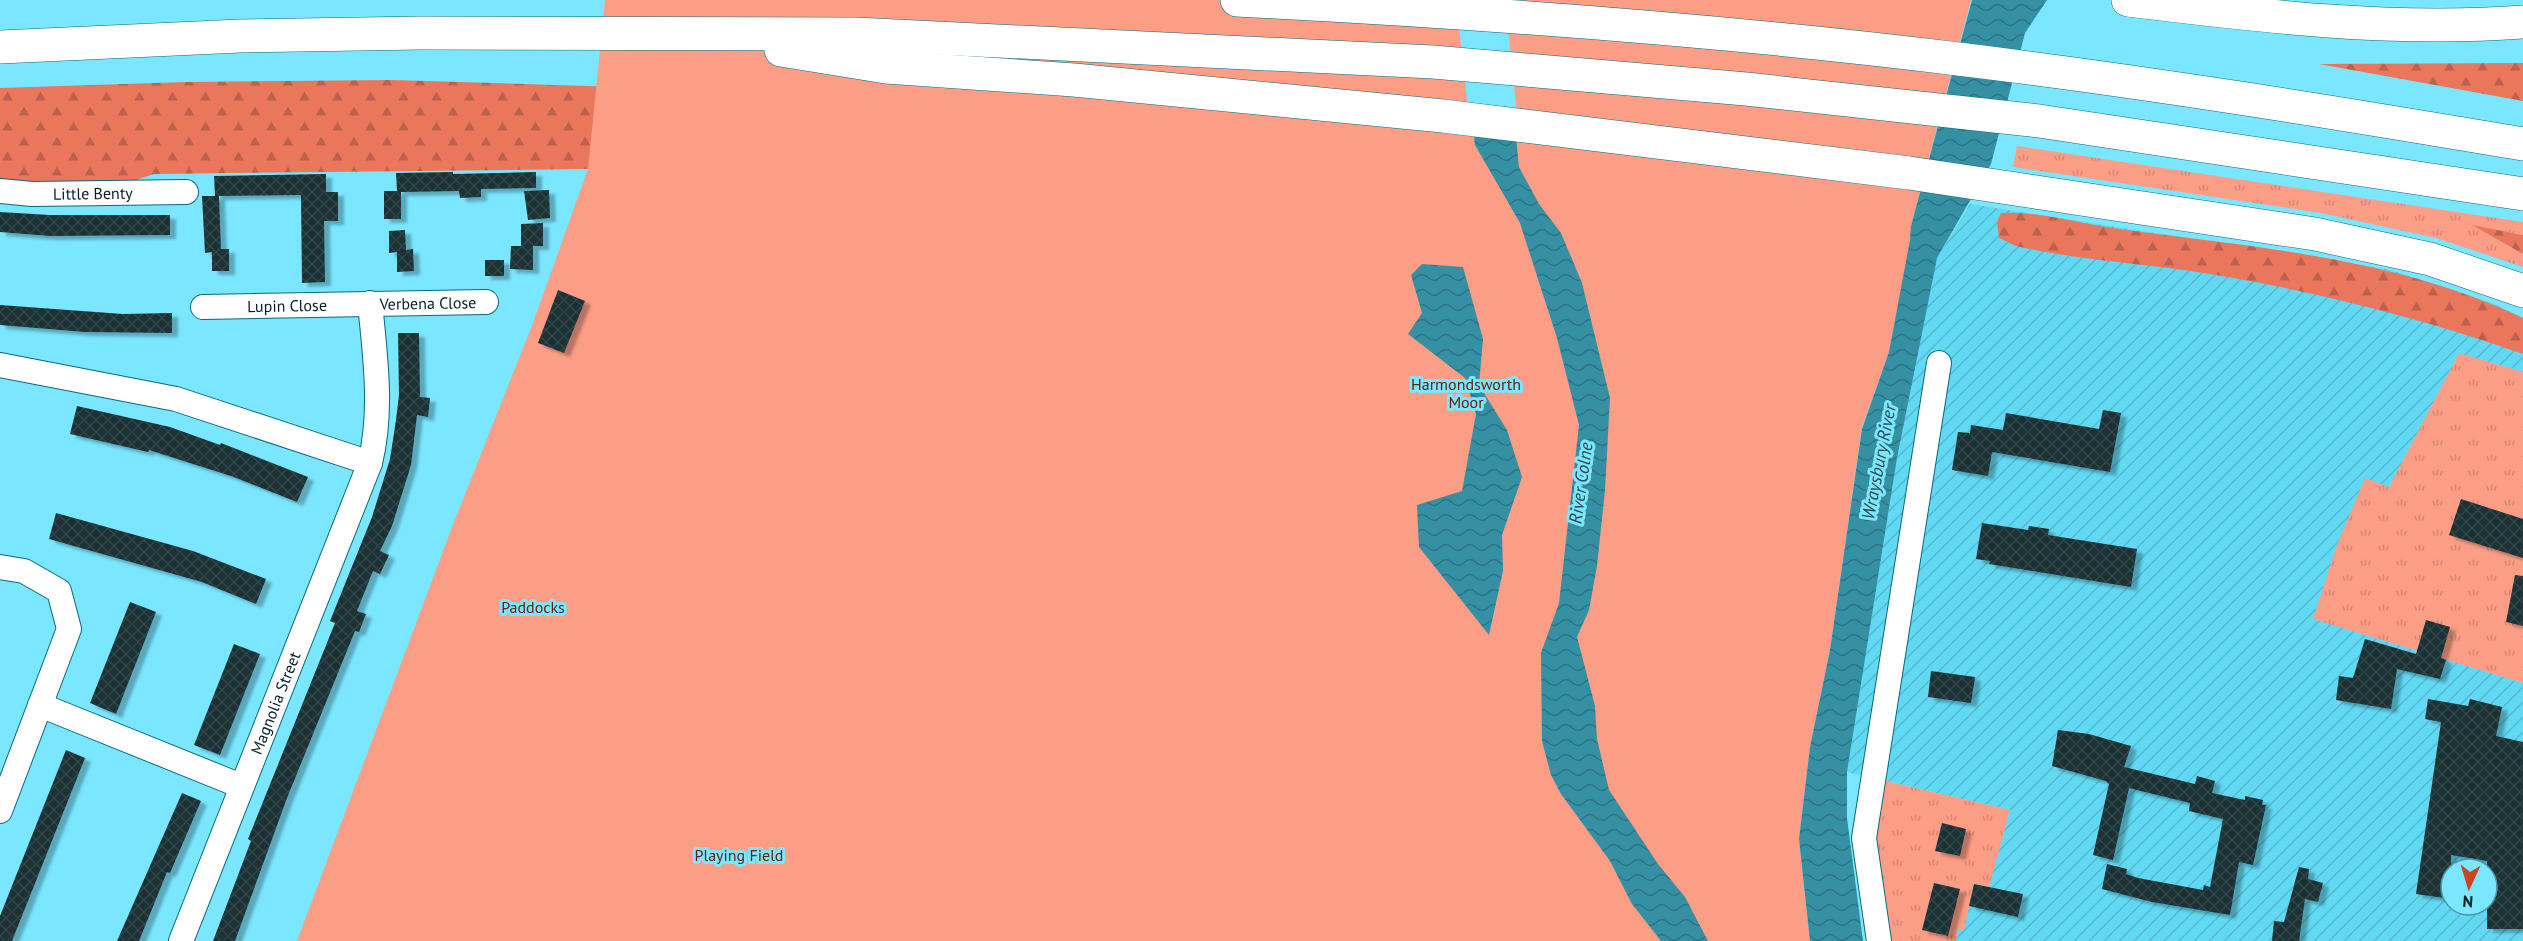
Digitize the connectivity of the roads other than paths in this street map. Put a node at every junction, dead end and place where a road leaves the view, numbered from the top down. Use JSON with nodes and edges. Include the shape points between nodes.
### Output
{"nodes":[{"id":1,"x":1236,"y":0,"type":"edge"},
{"id":2,"x":2128,"y":0,"type":"edge"},
{"id":3,"x":2523,"y":22,"type":"edge"},
{"id":4,"x":693,"y":35,"type":"junction"},
{"id":5,"x":0,"y":47,"type":"edge"},
{"id":6,"x":2523,"y":144,"type":"edge"},
{"id":7,"x":0,"y":191,"type":"edge"},
{"id":8,"x":186,"y":192,"type":"dead end"},
{"id":9,"x":2523,"y":194,"type":"edge"},
{"id":10,"x":2523,"y":291,"type":"edge"},
{"id":11,"x":486,"y":302,"type":"dead end"},
{"id":12,"x":370,"y":303,"type":"junction"},
{"id":13,"x":203,"y":307,"type":"dead end"},
{"id":14,"x":1939,"y":363,"type":"dead end"},
{"id":15,"x":0,"y":365,"type":"edge"},
{"id":16,"x":370,"y":463,"type":"junction"},
{"id":17,"x":0,"y":567,"type":"edge"},
{"id":18,"x":40,"y":705,"type":"junction"},
{"id":19,"x":241,"y":786,"type":"junction"},
{"id":20,"x":0,"y":811,"type":"edge"},
{"id":21,"x":181,"y":941,"type":"edge"},
{"id":22,"x":1879,"y":941,"type":"edge"}],
"edges":[{"from":1,"to":6,"type":"highway","via":[[1521,16],[1948,57]]},
{"from":2,"to":3,"type":"highway","via":[[2270,16],[2402,25]]},
{"from":4,"to":5,"type":"highway","via":[[240,36]]},
{"from":4,"to":9,"type":"highway","via":[[855,33],[1523,69],[1935,108]]},
{"from":4,"to":10,"type":"highway","via":[[886,67],[1074,80],[1443,117],[1909,173],[2326,236],[2430,259]]},
{"from":7,"to":8,"type":"street","name":"Little Benty"},
{"from":11,"to":12,"type":"street","name":"Verbena Close"},
{"from":12,"to":13,"type":"street","name":"Lupin Close"},
{"from":12,"to":16,"type":"street","name":"Magnolia Street","via":[[378,393]]},
{"from":14,"to":22,"type":"street","via":[[1864,838]]},
{"from":15,"to":16,"type":"street","via":[[176,399]]},
{"from":16,"to":19,"type":"street","name":"Magnolia Street"},
{"from":17,"to":18,"type":"street","via":[[24,571],[59,591],[69,629]]},
{"from":18,"to":19,"type":"street"},
{"from":18,"to":20,"type":"street"},
{"from":19,"to":21,"type":"street","name":"Magnolia Street"}]}
